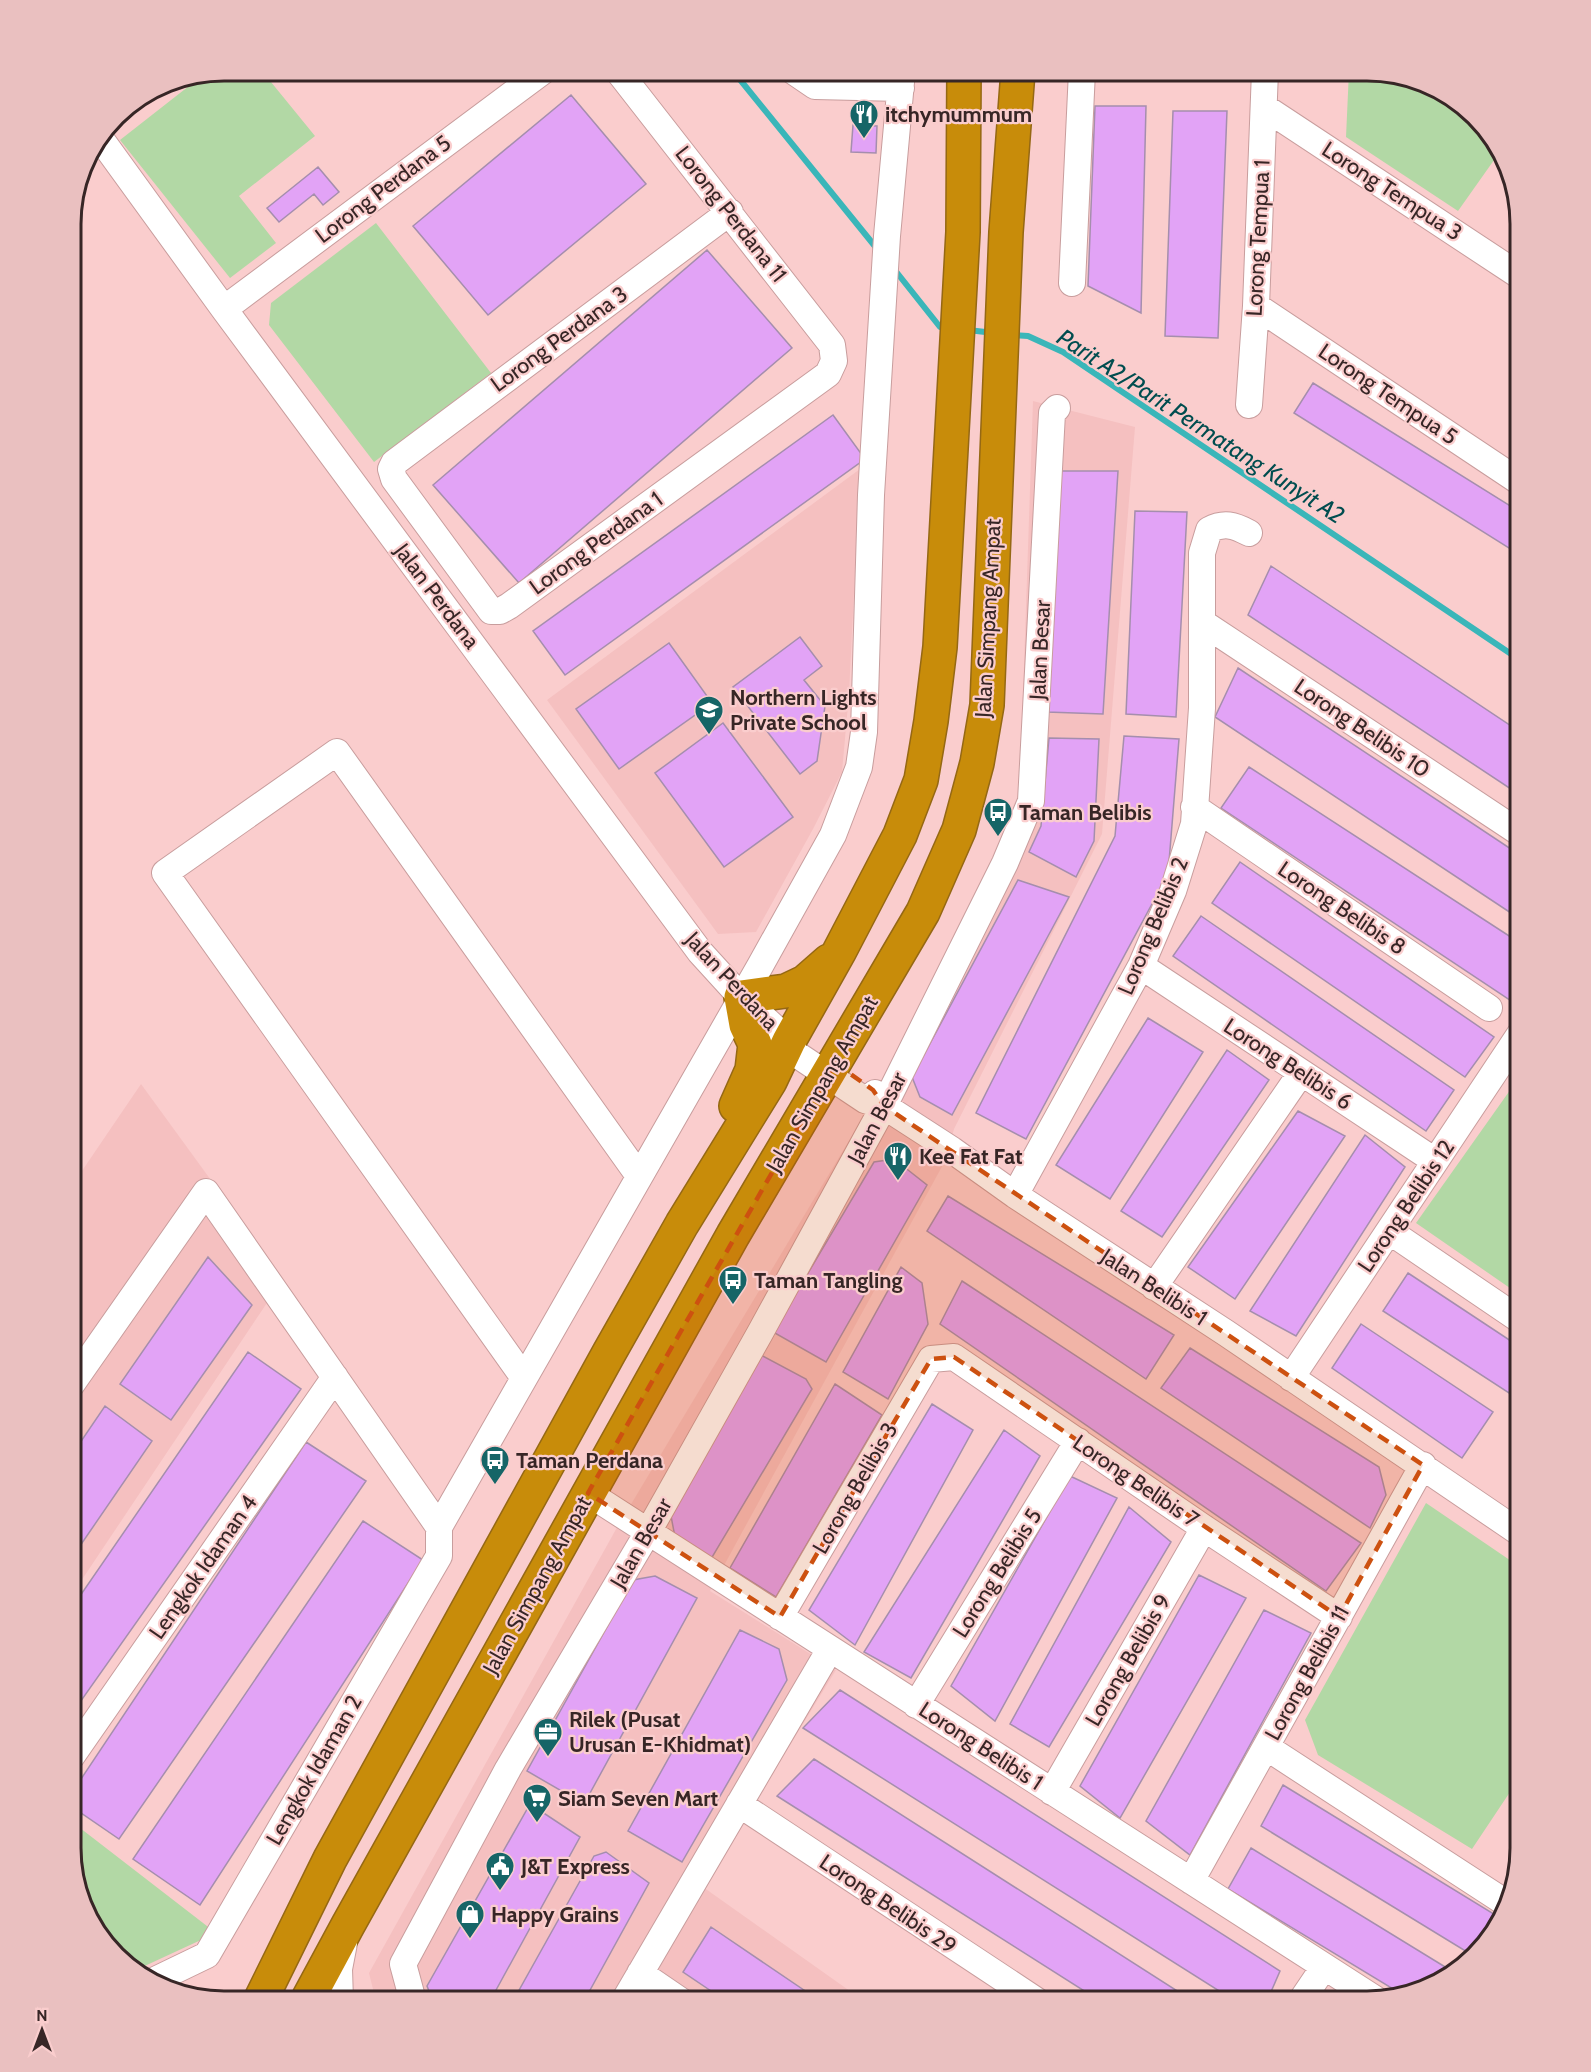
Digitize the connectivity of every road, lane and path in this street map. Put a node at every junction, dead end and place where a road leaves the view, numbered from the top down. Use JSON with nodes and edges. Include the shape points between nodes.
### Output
{"nodes":[{"id":1,"x":530,"y":81,"type":"edge"},
{"id":2,"x":626,"y":81,"type":"edge"},
{"id":3,"x":808,"y":81,"type":"edge"},
{"id":4,"x":887,"y":81,"type":"edge"},
{"id":5,"x":901,"y":81,"type":"edge"},
{"id":6,"x":964,"y":81,"type":"edge"},
{"id":7,"x":1016,"y":81,"type":"edge"},
{"id":8,"x":1082,"y":81,"type":"edge"},
{"id":9,"x":1265,"y":81,"type":"edge"},
{"id":10,"x":1264,"y":107,"type":"junction"},
{"id":11,"x":105,"y":145,"type":"edge"},
{"id":12,"x":730,"y":212,"type":"junction"},
{"id":13,"x":1510,"y":269,"type":"edge"},
{"id":14,"x":1072,"y":283,"type":"dead end"},
{"id":15,"x":1256,"y":306,"type":"junction"},
{"id":16,"x":224,"y":309,"type":"junction"},
{"id":17,"x":834,"y":361,"type":"joint"},
{"id":18,"x":1249,"y":405,"type":"dead end"},
{"id":19,"x":1057,"y":408,"type":"dead end"},
{"id":20,"x":391,"y":469,"type":"joint"},
{"id":21,"x":1510,"y":475,"type":"edge"},
{"id":22,"x":1249,"y":533,"type":"dead end"},
{"id":23,"x":1203,"y":623,"type":"junction"},
{"id":24,"x":1194,"y":807,"type":"junction"},
{"id":25,"x":1510,"y":826,"type":"edge"},
{"id":26,"x":839,"y":952,"type":"junction"},
{"id":27,"x":1141,"y":966,"type":"junction"},
{"id":28,"x":741,"y":997,"type":"junction"},
{"id":29,"x":1490,"y":1008,"type":"dead end"},
{"id":30,"x":789,"y":1041,"type":"junction"},
{"id":31,"x":1510,"y":1066,"type":"edge"},
{"id":32,"x":830,"y":1069,"type":"junction"},
{"id":33,"x":1301,"y":1073,"type":"junction"},
{"id":34,"x":884,"y":1106,"type":"junction"},
{"id":35,"x":1435,"y":1161,"type":"junction"},
{"id":36,"x":639,"y":1176,"type":"junction"},
{"id":37,"x":1015,"y":1195,"type":"junction"},
{"id":38,"x":682,"y":1224,"type":"junction"},
{"id":39,"x":1389,"y":1231,"type":"junction"},
{"id":40,"x":1155,"y":1287,"type":"junction"},
{"id":41,"x":1510,"y":1313,"type":"edge"},
{"id":42,"x":930,"y":1359,"type":"joint"},
{"id":43,"x":81,"y":1371,"type":"edge"},
{"id":44,"x":335,"y":1377,"type":"junction"},
{"id":45,"x":524,"y":1378,"type":"junction"},
{"id":46,"x":1291,"y":1378,"type":"junction"},
{"id":47,"x":1078,"y":1441,"type":"junction"},
{"id":48,"x":1423,"y":1465,"type":"junction"},
{"id":49,"x":588,"y":1493,"type":"junction"},
{"id":50,"x":1510,"y":1525,"type":"edge"},
{"id":51,"x":439,"y":1527,"type":"junction"},
{"id":52,"x":1204,"y":1528,"type":"junction"},
{"id":53,"x":648,"y":1532,"type":"junction"},
{"id":54,"x":780,"y":1617,"type":"junction"},
{"id":55,"x":1339,"y":1617,"type":"junction"},
{"id":56,"x":830,"y":1649,"type":"junction"},
{"id":57,"x":916,"y":1705,"type":"junction"},
{"id":58,"x":81,"y":1741,"type":"edge"},
{"id":59,"x":1266,"y":1747,"type":"junction"},
{"id":60,"x":1052,"y":1792,"type":"junction"},
{"id":61,"x":739,"y":1804,"type":"junction"},
{"id":62,"x":1191,"y":1881,"type":"junction"},
{"id":63,"x":1500,"y":1899,"type":"edge"},
{"id":64,"x":348,"y":1925,"type":"junction"},
{"id":65,"x":1324,"y":1967,"type":"junction"},
{"id":66,"x":640,"y":1973,"type":"junction"},
{"id":67,"x":162,"y":1977,"type":"edge"},
{"id":68,"x":265,"y":1991,"type":"edge"},
{"id":69,"x":312,"y":1991,"type":"edge"},
{"id":70,"x":340,"y":1991,"type":"edge"},
{"id":71,"x":410,"y":1991,"type":"edge"},
{"id":72,"x":630,"y":1991,"type":"edge"},
{"id":73,"x":666,"y":1991,"type":"edge"},
{"id":74,"x":1022,"y":1991,"type":"edge"},
{"id":75,"x":1308,"y":1991,"type":"edge"},
{"id":76,"x":1362,"y":1991,"type":"edge"}],
"edges":[{"from":1,"to":16,"type":"street","name":"Lorong Perdana 5"},
{"from":2,"to":12,"type":"street","name":"Lorong Perdana 11"},
{"from":3,"to":4,"type":"street","via":[[815,86]]},
{"from":5,"to":28,"type":"street","via":[[871,495],[864,732],[859,767],[833,836]]},
{"from":6,"to":26,"type":"highway","name":"Jalan Simpang Ampat","via":[[963,232],[956,378],[940,647],[931,721],[921,780],[900,835]]},
{"from":7,"to":32,"type":"highway","name":"Jalan Simpang Ampat","via":[[999,379],[987,705],[977,764],[959,830],[923,912]]},
{"from":8,"to":14,"type":"street"},
{"from":9,"to":10,"type":"street","name":"Lorong Tempua 1"},
{"from":10,"to":13,"type":"street","name":"Lorong Tempua 3"},
{"from":10,"to":15,"type":"street","name":"Lorong Tempua 1"},
{"from":11,"to":16,"type":"street","name":"Jalan Perdana"},
{"from":12,"to":17,"type":"street","name":"Lorong Perdana 11","via":[[832,345]]},
{"from":12,"to":20,"type":"street","name":"Lorong Perdana 3","via":[[401,456]]},
{"from":15,"to":18,"type":"street","name":"Lorong Tempua 1"},
{"from":15,"to":21,"type":"street","name":"Lorong Tempua 5"},
{"from":16,"to":28,"type":"street","name":"Jalan Perdana","via":[[700,952]]},
{"from":17,"to":20,"type":"street","name":"Lorong Perdana 1","via":[[828,374],[500,611],[491,611],[394,479]]},
{"from":19,"to":34,"type":"street","name":"Jalan Besar","via":[[1052,413],[1031,801],[992,892]]},
{"from":22,"to":23,"type":"street","name":"Lorong Belibis 2","via":[[1235,526],[1220,525],[1209,530],[1202,553]]},
{"from":23,"to":24,"type":"street","name":"Lorong Belibis 2","via":[[1202,708]]},
{"from":23,"to":25,"type":"street","name":"Lorong Belibis 10"},
{"from":24,"to":27,"type":"street","name":"Lorong Belibis 2","via":[[1194,824],[1173,891]]},
{"from":24,"to":29,"type":"street","name":"Lorong Belibis 8"},
{"from":26,"to":28,"type":"highway","via":[[805,982],[786,991]]},
{"from":26,"to":30,"type":"highway","name":"Jalan Simpang Ampat"},
{"from":27,"to":33,"type":"street","name":"Lorong Belibis 6"},
{"from":27,"to":37,"type":"street","name":"Lorong Belibis 2"},
{"from":28,"to":30,"type":"street","name":"Jalan Perdana"},
{"from":28,"to":36,"type":"street"},
{"from":28,"to":38,"type":"highway","via":[[746,1025],[755,1044],[752,1070]]},
{"from":30,"to":32,"type":"street","name":"Jalan Belibis 1","via":[[805,1044]]},
{"from":30,"to":38,"type":"highway","name":"Jalan Simpang Ampat","via":[[770,1081]]},
{"from":31,"to":35,"type":"street","name":"Lorong Belibis 12"},
{"from":32,"to":34,"type":"street","name":"Jalan Belibis 1","via":[[873,1090]]},
{"from":32,"to":49,"type":"highway","name":"Jalan Simpang Ampat"},
{"from":33,"to":35,"type":"street","name":"Lorong Belibis 6"},
{"from":33,"to":40,"type":"street"},
{"from":34,"to":37,"type":"street","name":"Jalan Belibis 1"},
{"from":34,"to":53,"type":"street","name":"Jalan Besar"},
{"from":35,"to":39,"type":"street","name":"Lorong Belibis 12"},
{"from":36,"to":45,"type":"street"},
{"from":36,"to":45,"type":"street","via":[[337,752],[165,873]]},
{"from":37,"to":40,"type":"street","name":"Jalan Belibis 1"},
{"from":38,"to":68,"type":"highway","name":"Jalan Simpang Ampat","via":[[330,1859]]},
{"from":39,"to":41,"type":"street"},
{"from":39,"to":46,"type":"street","name":"Lorong Belibis 12"},
{"from":40,"to":46,"type":"street","name":"Jalan Belibis 1"},
{"from":42,"to":47,"type":"street","name":"Lorong Belibis 7","via":[[954,1357]]},
{"from":42,"to":54,"type":"street","name":"Lorong Belibis 3"},
{"from":43,"to":44,"type":"street","via":[[206,1192]]},
{"from":44,"to":51,"type":"street"},
{"from":44,"to":58,"type":"street","name":"Lengkok Idaman 4"},
{"from":45,"to":51,"type":"street"},
{"from":46,"to":48,"type":"street","name":"Jalan Belibis 1"},
{"from":47,"to":52,"type":"street","name":"Lorong Belibis 7"},
{"from":47,"to":57,"type":"street","name":"Lorong Belibis 5"},
{"from":48,"to":50,"type":"street","name":"Jalan Belibis 1"},
{"from":48,"to":55,"type":"street","name":"Lorong Belibis 11"},
{"from":49,"to":53,"type":"street","name":"Lorong Belibis 1"},
{"from":49,"to":64,"type":"highway","name":"Jalan Simpang Ampat"},
{"from":51,"to":67,"type":"street","name":"Lengkok Idaman 2","via":[[439,1556],[207,1955]]},
{"from":52,"to":55,"type":"street","name":"Lorong Belibis 7"},
{"from":52,"to":60,"type":"street","name":"Lorong Belibis 9"},
{"from":53,"to":54,"type":"street","name":"Lorong Belibis 1"},
{"from":53,"to":71,"type":"street","name":"Jalan Besar","via":[[508,1769],[403,1964]]},
{"from":54,"to":56,"type":"street","name":"Lorong Belibis 1"},
{"from":55,"to":59,"type":"street","name":"Lorong Belibis 11"},
{"from":56,"to":57,"type":"street","name":"Lorong Belibis 1"},
{"from":56,"to":61,"type":"street"},
{"from":57,"to":60,"type":"street","name":"Lorong Belibis 1"},
{"from":59,"to":62,"type":"street","name":"Lorong Belibis 11"},
{"from":59,"to":63,"type":"street"},
{"from":60,"to":62,"type":"street","name":"Lorong Belibis 1"},
{"from":61,"to":66,"type":"street"},
{"from":61,"to":74,"type":"street","name":"Lorong Belibis 29"},
{"from":62,"to":65,"type":"street","name":"Lorong Belibis 1"},
{"from":64,"to":69,"type":"highway","name":"Jalan Simpang Ampat"},
{"from":64,"to":70,"type":"street","via":[[339,1969]]},
{"from":65,"to":75,"type":"street"},
{"from":65,"to":76,"type":"street","name":"Lorong Belibis 1"},
{"from":66,"to":72,"type":"street"},
{"from":66,"to":73,"type":"street"}]}
